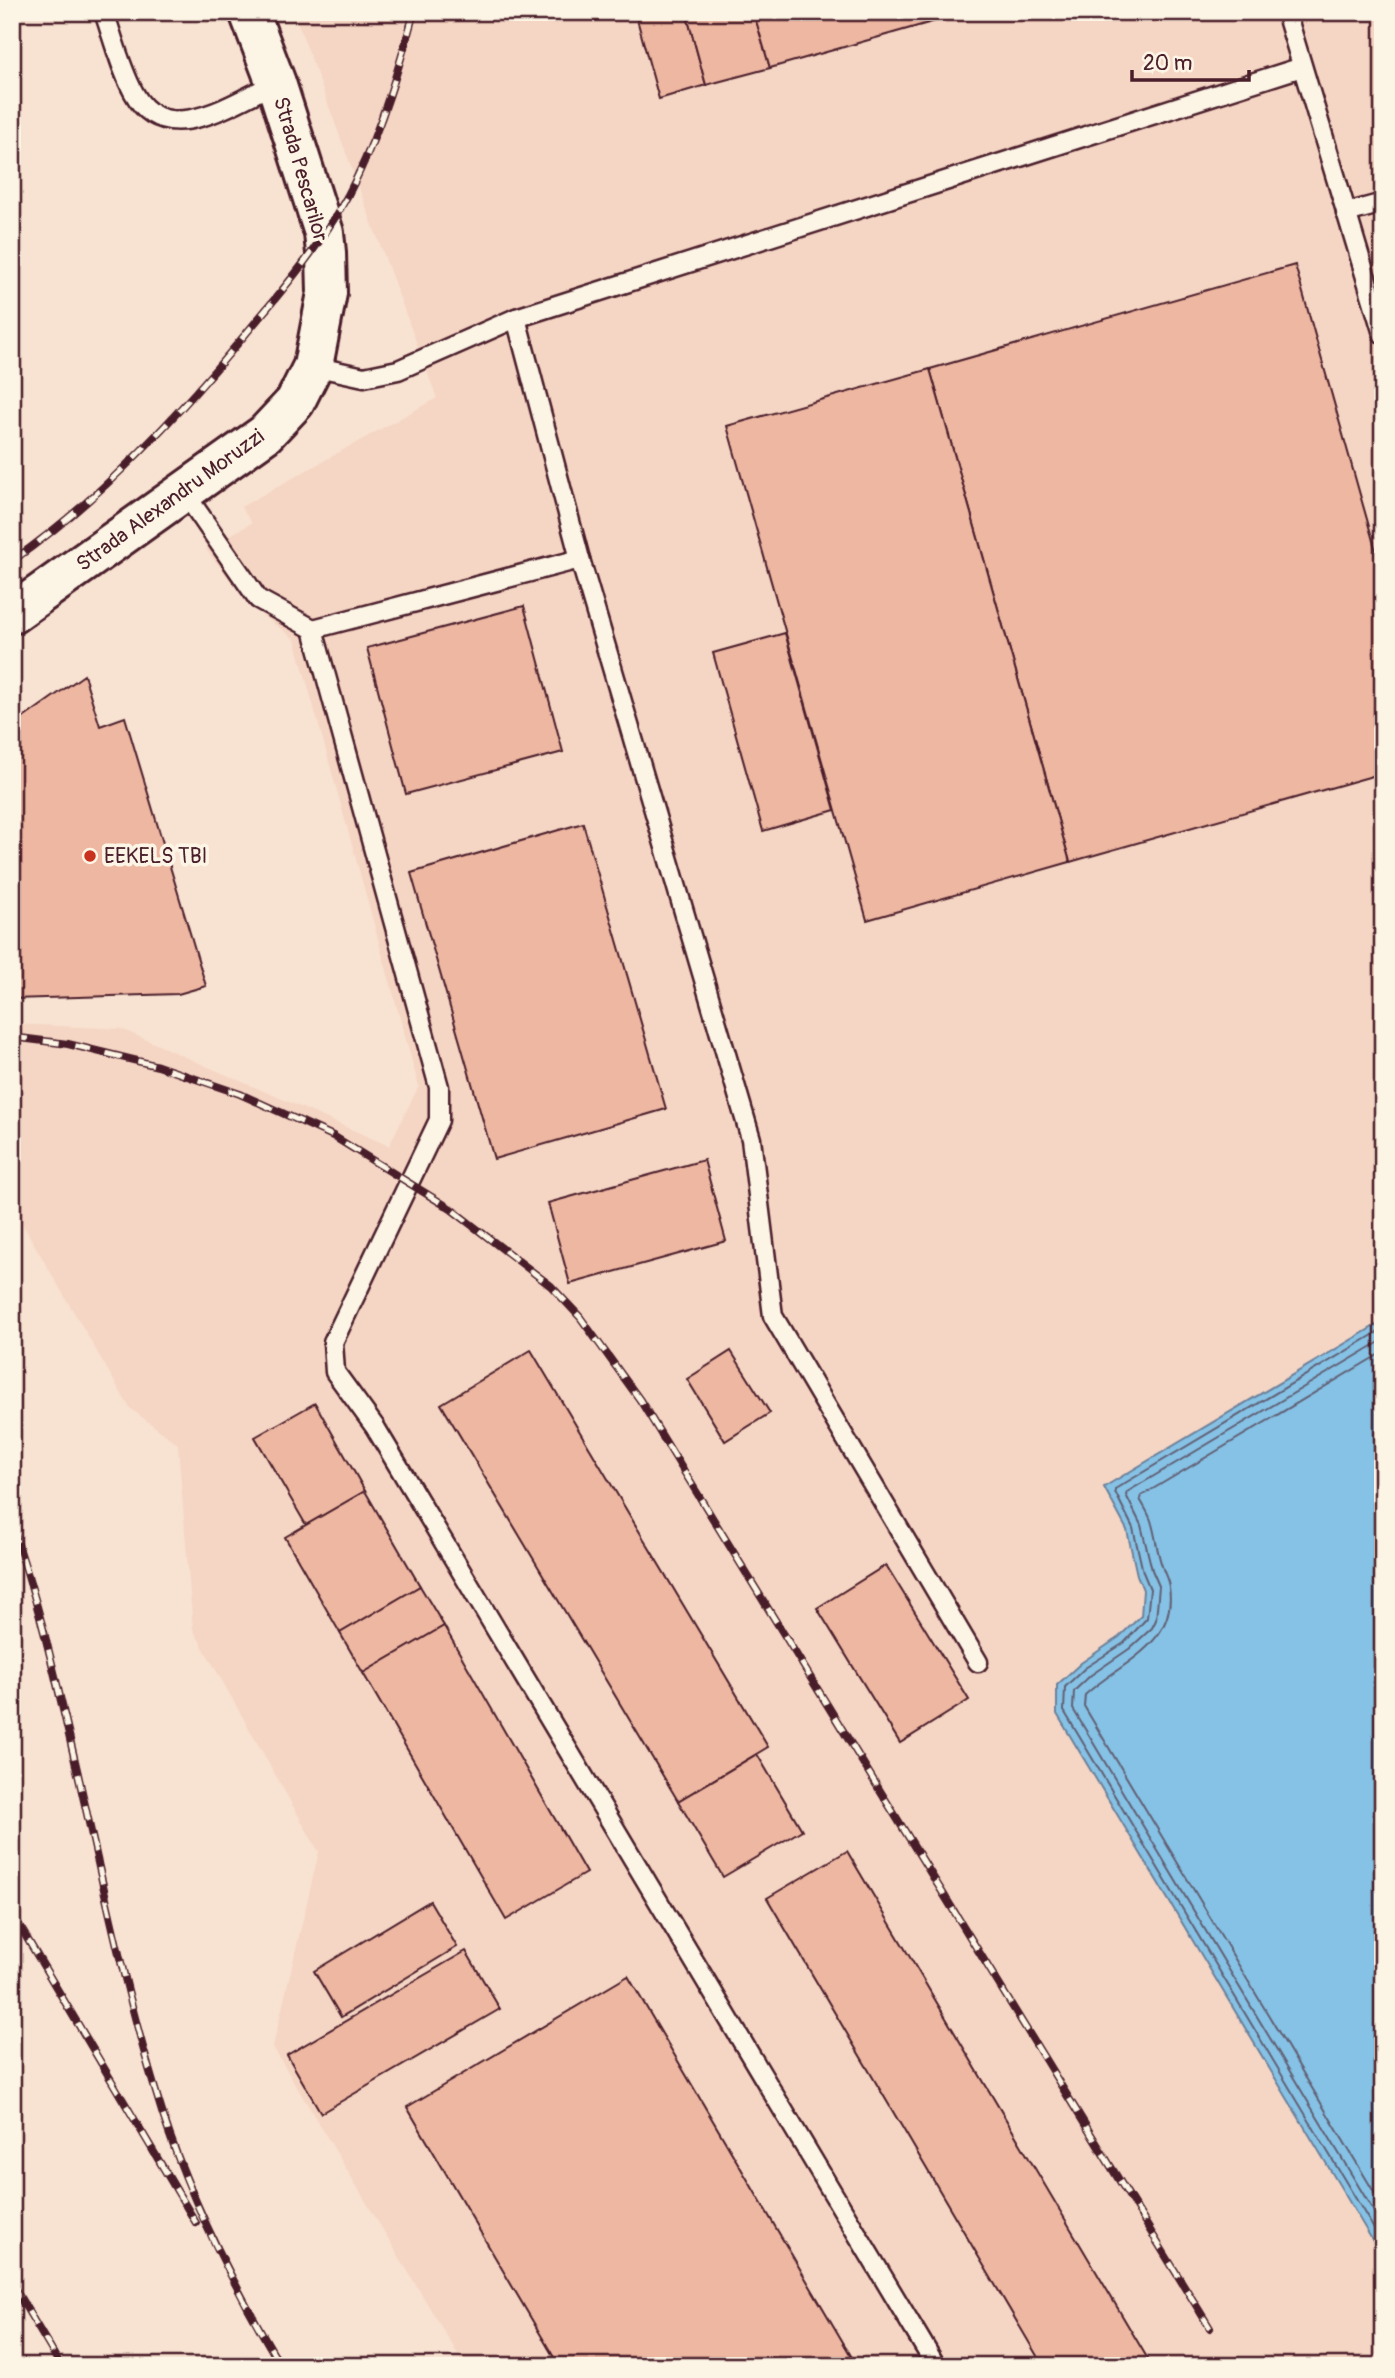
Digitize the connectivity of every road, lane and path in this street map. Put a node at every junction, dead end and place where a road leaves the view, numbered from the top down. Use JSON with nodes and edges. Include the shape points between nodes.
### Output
{"nodes":[{"id":1,"x":104,"y":12,"type":"edge"},
{"id":2,"x":1286,"y":12,"type":"edge"},
{"id":3,"x":247,"y":16,"type":"edge"},
{"id":4,"x":1302,"y":67,"type":"junction"},
{"id":5,"x":276,"y":83,"type":"junction"},
{"id":6,"x":1383,"y":203,"type":"edge"},
{"id":7,"x":1346,"y":213,"type":"junction"},
{"id":8,"x":516,"y":318,"type":"junction"},
{"id":9,"x":1383,"y":334,"type":"edge"},
{"id":10,"x":318,"y":348,"type":"junction"},
{"id":11,"x":184,"y":492,"type":"junction"},
{"id":12,"x":580,"y":559,"type":"junction"},
{"id":13,"x":12,"y":614,"type":"edge"},
{"id":14,"x":313,"y":629,"type":"junction"},
{"id":15,"x":978,"y":1662,"type":"dead end"},
{"id":16,"x":936,"y":2366,"type":"edge"}],
"edges":[{"from":1,"to":5,"type":"lane","via":[[134,94],[151,116],[176,122],[198,119]]},
{"from":2,"to":4,"type":"lane"},
{"from":3,"to":5,"type":"street","name":"Strada Pescarilor"},
{"from":4,"to":7,"type":"lane"},
{"from":4,"to":8,"type":"lane"},
{"from":5,"to":10,"type":"street","name":"Strada Pescarilor","via":[[324,233],[327,293]]},
{"from":6,"to":7,"type":"lane"},
{"from":7,"to":9,"type":"lane"},
{"from":8,"to":10,"type":"lane","via":[[398,370],[364,377]]},
{"from":8,"to":12,"type":"lane"},
{"from":10,"to":11,"type":"street","name":"Strada Alexandru Moruzzi","via":[[295,402],[265,435]]},
{"from":11,"to":13,"type":"street","name":"Strada Alexandru Moruzzi"},
{"from":11,"to":14,"type":"lane","via":[[258,599]]},
{"from":12,"to":14,"type":"lane"},
{"from":12,"to":15,"type":"lane","via":[[751,1139],[773,1316]]},
{"from":14,"to":16,"type":"lane","via":[[439,1087],[439,1120],[333,1342],[335,1372],[375,1427]]}]}
